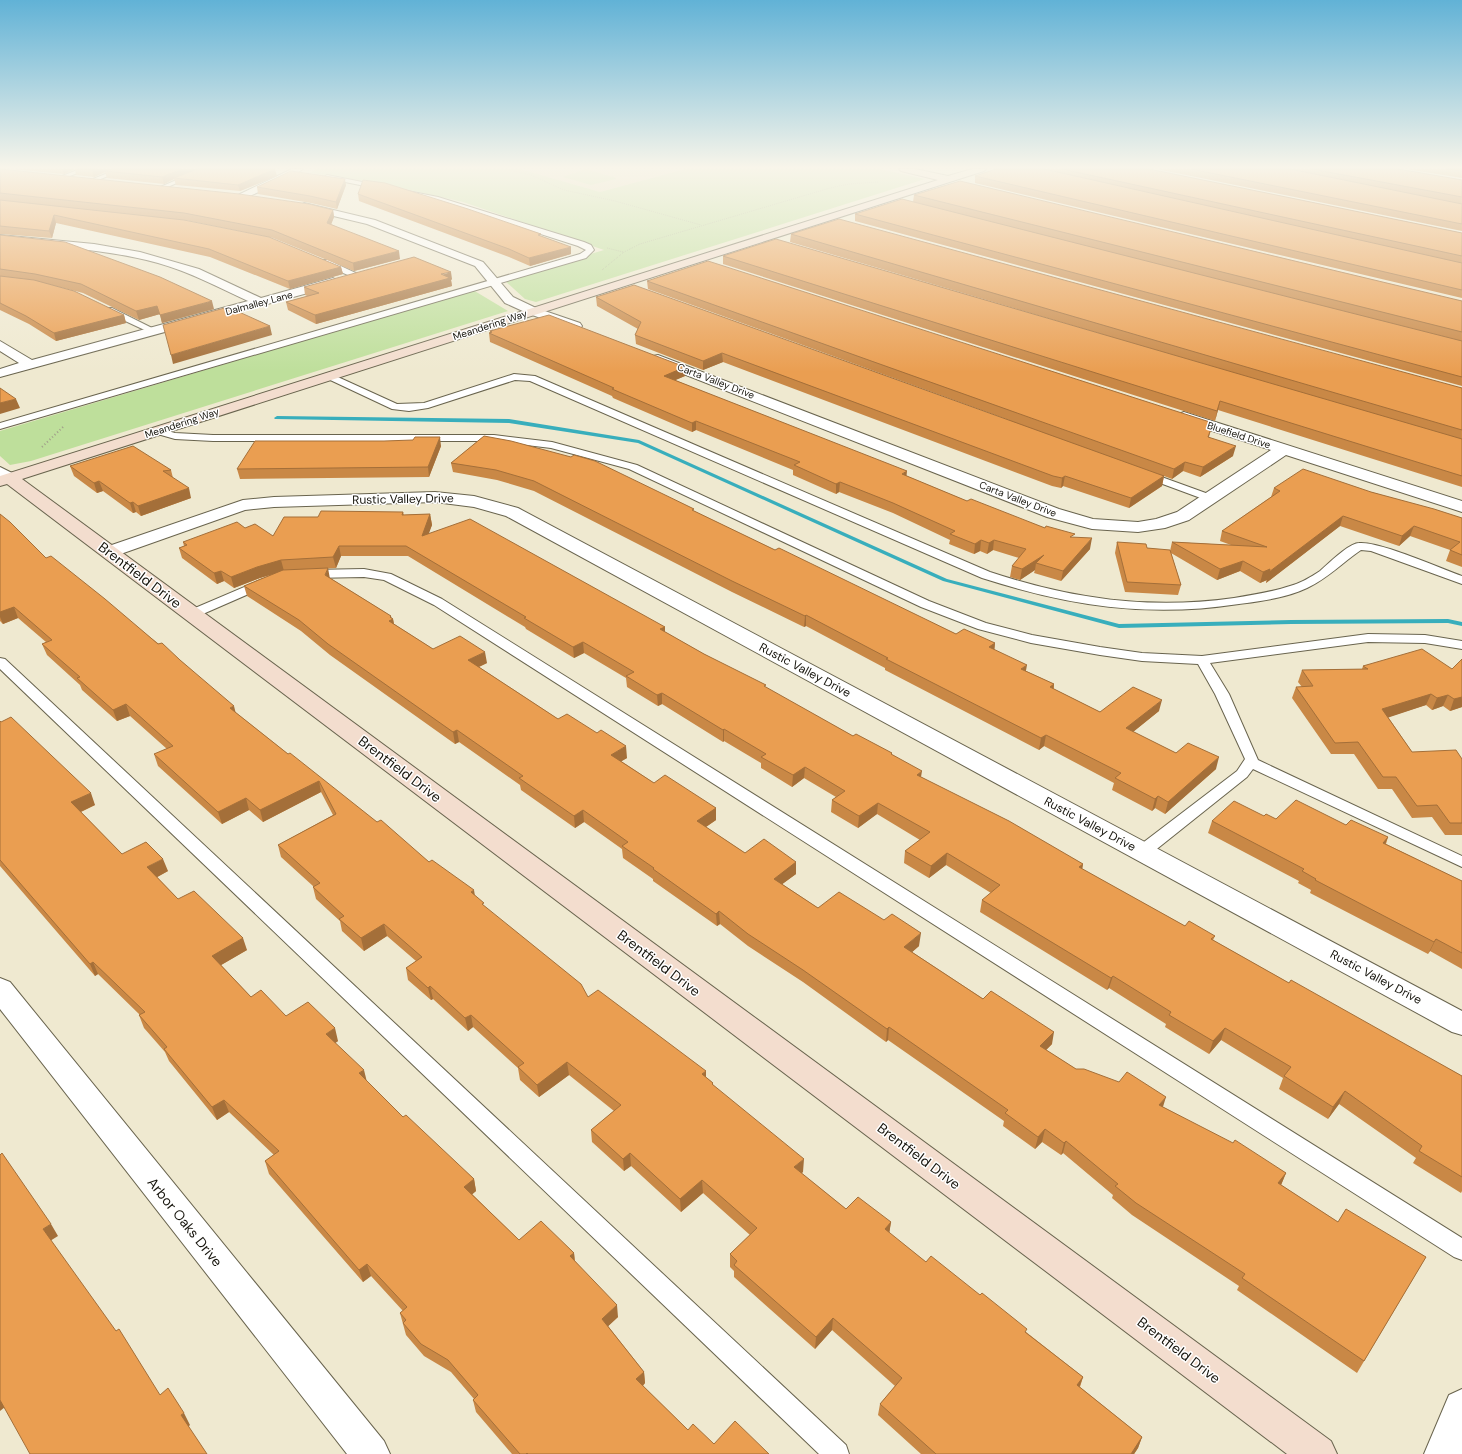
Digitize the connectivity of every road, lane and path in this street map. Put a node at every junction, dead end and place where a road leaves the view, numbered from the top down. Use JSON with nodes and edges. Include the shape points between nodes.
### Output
{"nodes":[{"id":1,"x":408,"y":237,"type":"edge"},
{"id":2,"x":558,"y":237,"type":"edge"},
{"id":3,"x":664,"y":237,"type":"edge"},
{"id":4,"x":767,"y":237,"type":"edge"},
{"id":5,"x":0,"y":238,"type":"edge"},
{"id":6,"x":763,"y":238,"type":"junction"},
{"id":7,"x":778,"y":242,"type":"edge"},
{"id":8,"x":448,"y":251,"type":"junction"},
{"id":9,"x":425,"y":257,"type":"dead end"},
{"id":10,"x":316,"y":258,"type":"edge"},
{"id":11,"x":695,"y":260,"type":"junction"},
{"id":12,"x":718,"y":267,"type":"edge"},
{"id":13,"x":601,"y":270,"type":"dead end"},
{"id":14,"x":373,"y":272,"type":"edge"},
{"id":15,"x":358,"y":276,"type":"junction"},
{"id":16,"x":492,"y":281,"type":"junction"},
{"id":17,"x":620,"y":284,"type":"junction"},
{"id":18,"x":636,"y":289,"type":"edge"},
{"id":19,"x":260,"y":302,"type":"junction"},
{"id":20,"x":100,"y":305,"type":"edge"},
{"id":21,"x":535,"y":311,"type":"junction"},
{"id":22,"x":584,"y":330,"type":"edge"},
{"id":23,"x":154,"y":331,"type":"junction"},
{"id":24,"x":0,"y":345,"type":"edge"},
{"id":25,"x":644,"y":353,"type":"edge"},
{"id":26,"x":31,"y":365,"type":"junction"},
{"id":27,"x":0,"y":373,"type":"edge"},
{"id":28,"x":329,"y":376,"type":"junction"},
{"id":29,"x":1171,"y":413,"type":"edge"},
{"id":30,"x":0,"y":426,"type":"edge"},
{"id":31,"x":157,"y":431,"type":"junction"},
{"id":32,"x":1284,"y":449,"type":"junction"},
{"id":33,"x":1136,"y":471,"type":"edge"},
{"id":34,"x":3,"y":477,"type":"edge"},
{"id":35,"x":1210,"y":498,"type":"junction"},
{"id":36,"x":1462,"y":507,"type":"edge"},
{"id":37,"x":109,"y":552,"type":"junction"},
{"id":38,"x":296,"y":575,"type":"edge"},
{"id":39,"x":278,"y":578,"type":"edge"},
{"id":40,"x":1462,"y":580,"type":"edge"},
{"id":41,"x":192,"y":614,"type":"junction"},
{"id":42,"x":1462,"y":645,"type":"edge"},
{"id":43,"x":1202,"y":660,"type":"junction"},
{"id":44,"x":0,"y":662,"type":"edge"},
{"id":45,"x":1250,"y":762,"type":"junction"},
{"id":46,"x":1142,"y":852,"type":"junction"},
{"id":47,"x":1462,"y":862,"type":"edge"},
{"id":48,"x":0,"y":989,"type":"edge"},
{"id":49,"x":1462,"y":1024,"type":"edge"},
{"id":50,"x":1462,"y":1250,"type":"edge"},
{"id":51,"x":1462,"y":1408,"type":"edge"},
{"id":52,"x":371,"y":1454,"type":"edge"},
{"id":53,"x":837,"y":1454,"type":"edge"},
{"id":54,"x":1318,"y":1454,"type":"edge"},
{"id":55,"x":1443,"y":1454,"type":"edge"}],
"edges":[{"from":1,"to":8,"type":"street"},
{"from":2,"to":16,"type":"lane","via":[[581,244],[590,250],[583,256]]},
{"from":3,"to":13,"type":"path","via":[[624,252]]},
{"from":4,"to":6,"type":"street","name":"Meandering Way"},
{"from":5,"to":19,"type":"street","via":[[154,259],[185,267]]},
{"from":6,"to":7,"type":"lane"},
{"from":6,"to":11,"type":"street","name":"Meandering Way"},
{"from":8,"to":9,"type":"street"},
{"from":8,"to":16,"type":"street","via":[[479,264]]},
{"from":10,"to":15,"type":"lane"},
{"from":11,"to":12,"type":"street"},
{"from":11,"to":17,"type":"street","name":"Meandering Way"},
{"from":14,"to":15,"type":"street","name":"Dalmalley Lane"},
{"from":15,"to":19,"type":"street","name":"Dalmalley Lane"},
{"from":16,"to":21,"type":"street","via":[[509,300]]},
{"from":16,"to":30,"type":"lane"},
{"from":17,"to":18,"type":"lane"},
{"from":17,"to":21,"type":"street","name":"Meandering Way"},
{"from":19,"to":23,"type":"street","name":"Dalmalley Lane"},
{"from":20,"to":23,"type":"lane"},
{"from":21,"to":22,"type":"street"},
{"from":21,"to":28,"type":"street","name":"Meandering Way"},
{"from":23,"to":26,"type":"street","name":"Dalmalley Lane"},
{"from":24,"to":26,"type":"street"},
{"from":25,"to":35,"type":"street","name":"Carta Valley Drive","via":[[1053,513],[1078,520],[1121,526],[1159,524],[1183,516]]},
{"from":26,"to":27,"type":"street","name":"Dalmalley Lane"},
{"from":28,"to":31,"type":"street","name":"Meandering Way"},
{"from":28,"to":40,"type":"lane","via":[[395,407],[409,408],[425,406],[514,377],[532,378],[986,575],[1024,588],[1089,602],[1147,608],[1211,606],[1276,594],[1310,582],[1359,546],[1373,548]]},
{"from":29,"to":32,"type":"street","name":"Bluefield Drive"},
{"from":31,"to":34,"type":"street","name":"Meandering Way"},
{"from":31,"to":43,"type":"lane","via":[[175,436],[213,438],[494,438],[552,445],[633,467],[925,604],[982,626],[1100,651],[1142,657]]},
{"from":32,"to":35,"type":"street","name":"Carta Valley Drive"},
{"from":32,"to":36,"type":"street","name":"Bluefield Drive"},
{"from":33,"to":35,"type":"lane"},
{"from":34,"to":37,"type":"street","name":"Brentfield Drive"},
{"from":37,"to":41,"type":"street","name":"Brentfield Drive"},
{"from":37,"to":46,"type":"street","name":"Rustic Valley Drive","via":[[243,505],[435,497],[462,498],[486,503],[512,512]]},
{"from":38,"to":50,"type":"lane","via":[[364,573],[387,577],[438,602]]},
{"from":39,"to":41,"type":"lane"},
{"from":41,"to":54,"type":"street","name":"Brentfield Drive"},
{"from":42,"to":43,"type":"lane","via":[[1425,639],[1368,638],[1308,648]]},
{"from":43,"to":45,"type":"lane","via":[[1222,694],[1252,759]]},
{"from":44,"to":53,"type":"lane"},
{"from":45,"to":46,"type":"lane","via":[[1242,774]]},
{"from":45,"to":47,"type":"lane"},
{"from":46,"to":49,"type":"street","name":"Rustic Valley Drive"},
{"from":48,"to":52,"type":"street","name":"Arbor Oaks Drive"},
{"from":51,"to":55,"type":"street"}]}
